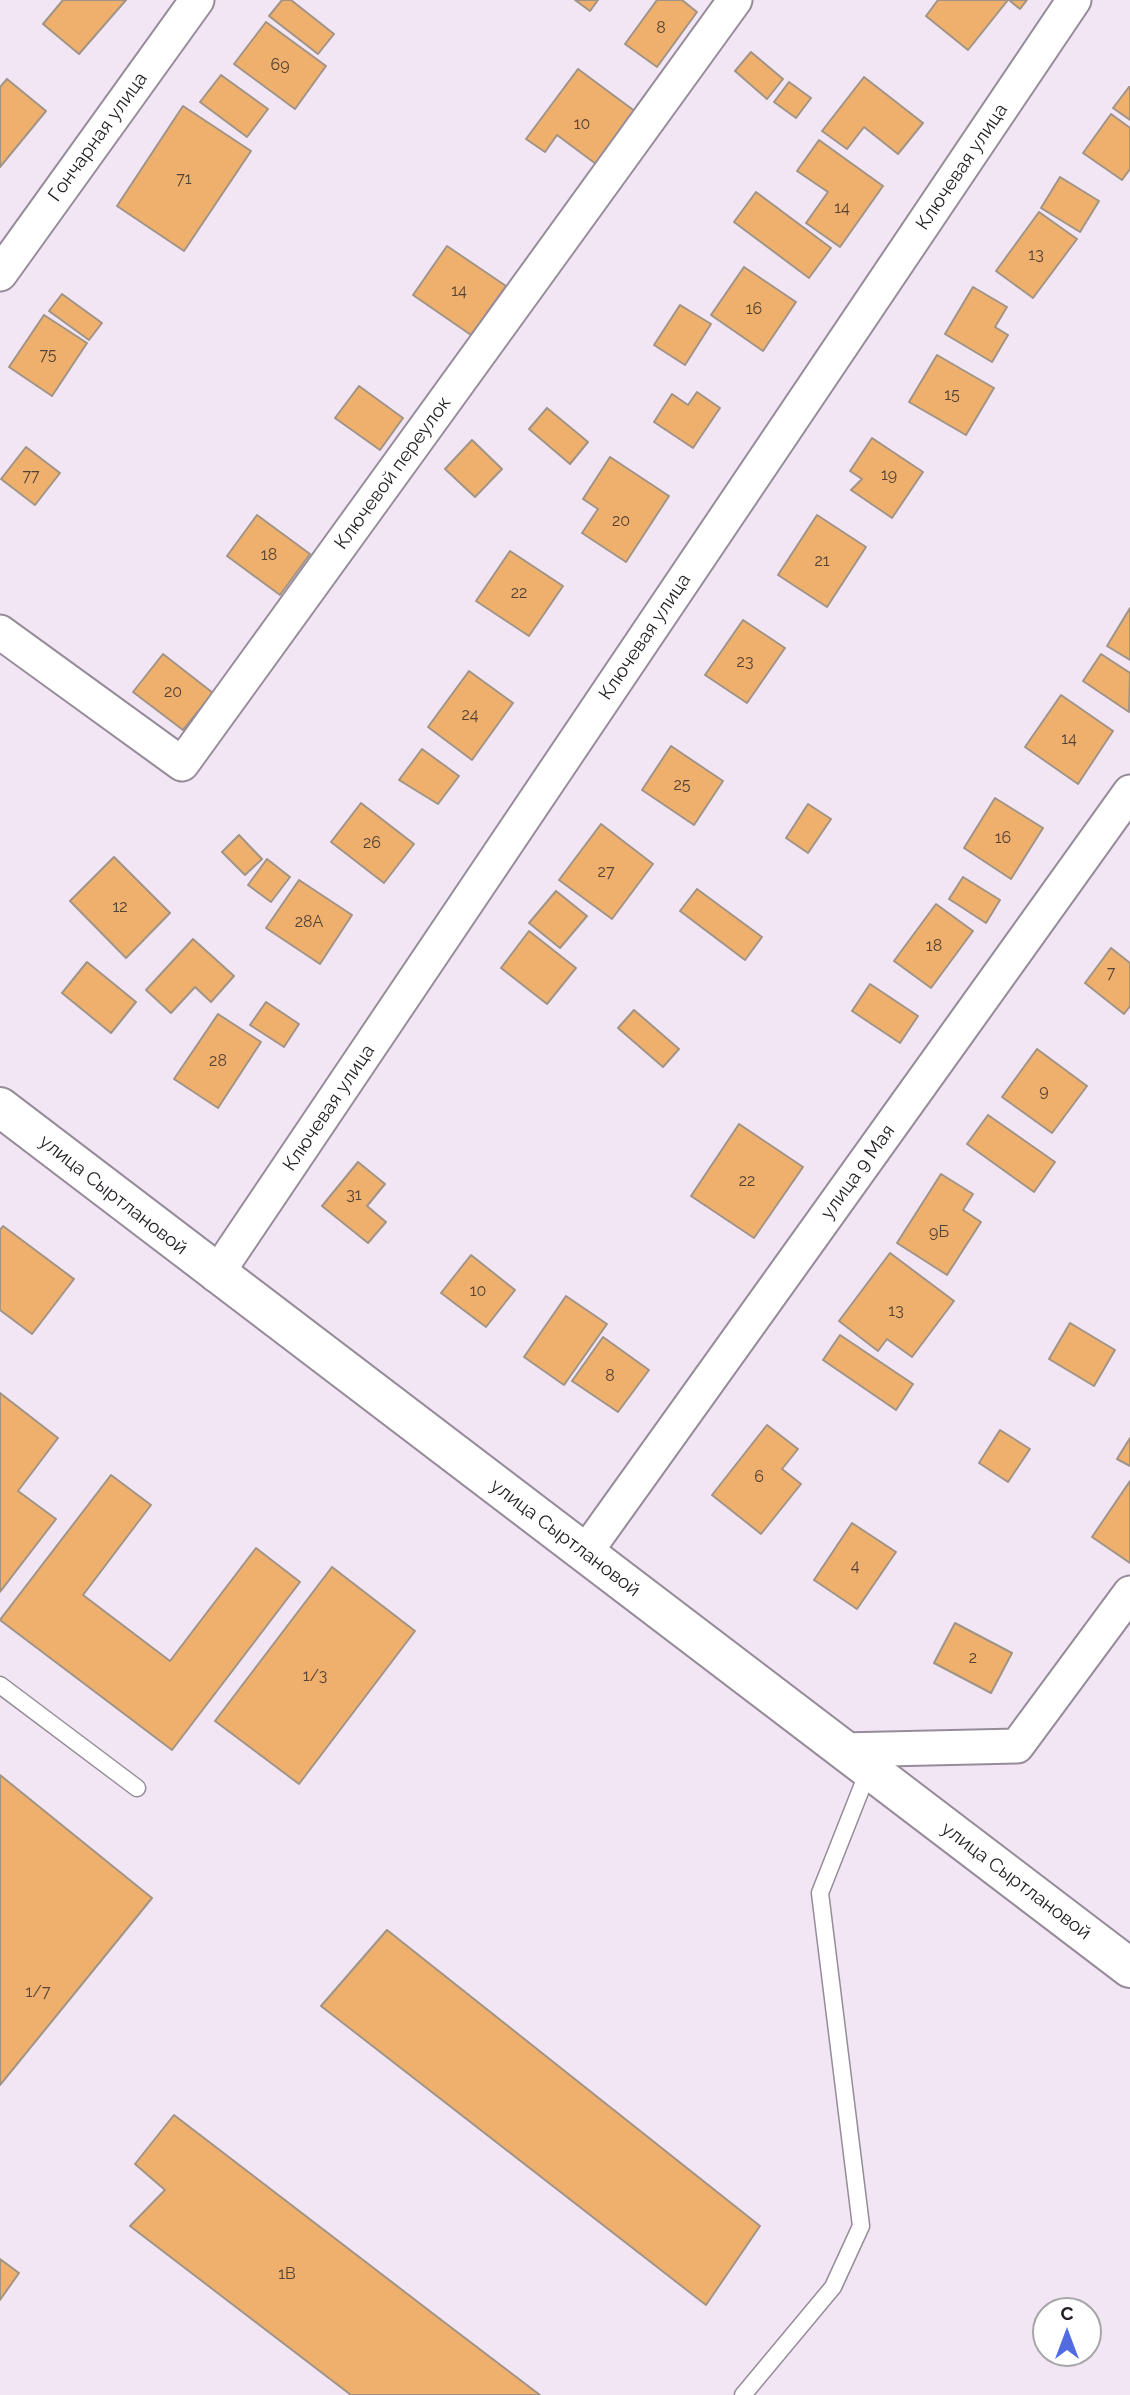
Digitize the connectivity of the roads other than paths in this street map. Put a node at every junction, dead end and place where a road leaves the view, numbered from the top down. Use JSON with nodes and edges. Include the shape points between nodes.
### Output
{"nodes":[{"id":1,"x":197,"y":0,"type":"edge"},
{"id":2,"x":735,"y":0,"type":"edge"},
{"id":3,"x":1074,"y":0,"type":"edge"},
{"id":4,"x":0,"y":274,"type":"edge"},
{"id":5,"x":0,"y":632,"type":"edge"},
{"id":6,"x":1130,"y":792,"type":"edge"},
{"id":7,"x":0,"y":1107,"type":"edge"},
{"id":8,"x":216,"y":1275,"type":"junction"},
{"id":9,"x":585,"y":1553,"type":"junction"},
{"id":10,"x":1130,"y":1593,"type":"edge"},
{"id":11,"x":0,"y":1685,"type":"edge"},
{"id":12,"x":855,"y":1759,"type":"junction"},
{"id":13,"x":137,"y":1788,"type":"dead end"},
{"id":14,"x":1130,"y":1968,"type":"edge"},
{"id":15,"x":743,"y":2395,"type":"edge"}],
"edges":[{"from":1,"to":4,"type":"street","name":"Гончарная улица"},
{"from":2,"to":5,"type":"street","name":"Ключевой переулок","via":[[181,764]]},
{"from":3,"to":8,"type":"street","name":"Ключевая улица"},
{"from":6,"to":9,"type":"street","name":"улица 9 Мая"},
{"from":7,"to":8,"type":"street","name":"улица Сыртлановой"},
{"from":8,"to":9,"type":"street","name":"улица Сыртлановой"},
{"from":9,"to":12,"type":"street","name":"улица Сыртлановой"},
{"from":10,"to":12,"type":"street","via":[[1017,1746]]},
{"from":11,"to":13,"type":"lane"},
{"from":12,"to":14,"type":"street","name":"улица Сыртлановой"},
{"from":12,"to":15,"type":"lane","via":[[820,1893],[861,2226],[833,2287]]}]}
